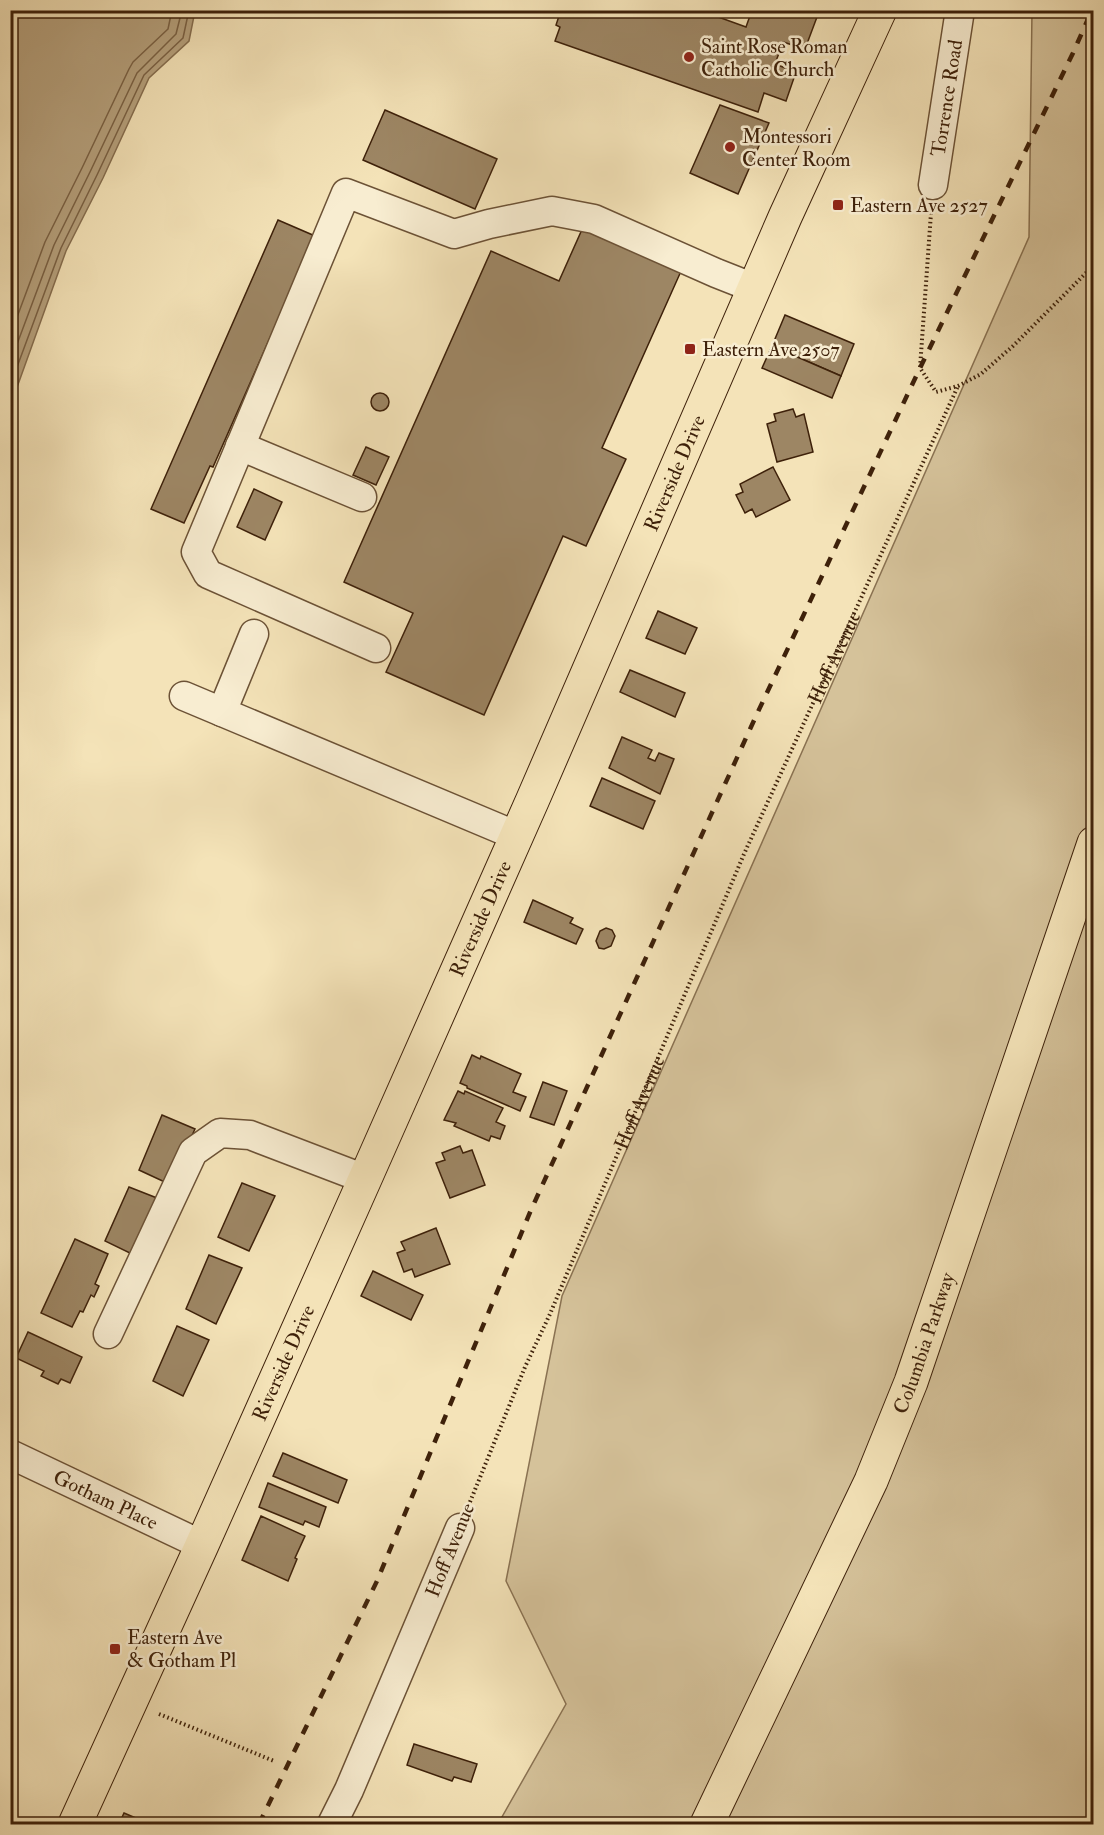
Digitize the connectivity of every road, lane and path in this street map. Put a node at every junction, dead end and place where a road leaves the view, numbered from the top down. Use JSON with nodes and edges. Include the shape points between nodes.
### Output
{"nodes":[{"id":1,"x":880,"y":10,"type":"edge"},
{"id":2,"x":960,"y":10,"type":"edge"},
{"id":3,"x":933,"y":185,"type":"joint"},
{"id":4,"x":1094,"y":265,"type":"edge"},
{"id":5,"x":754,"y":288,"type":"junction"},
{"id":6,"x":958,"y":386,"type":"junction"},
{"id":7,"x":240,"y":446,"type":"junction"},
{"id":8,"x":362,"y":497,"type":"dead end"},
{"id":9,"x":254,"y":634,"type":"dead end"},
{"id":10,"x":376,"y":648,"type":"dead end"},
{"id":11,"x":184,"y":696,"type":"dead end"},
{"id":12,"x":222,"y":712,"type":"junction"},
{"id":13,"x":517,"y":837,"type":"junction"},
{"id":14,"x":1094,"y":843,"type":"edge"},
{"id":15,"x":365,"y":1179,"type":"junction"},
{"id":16,"x":108,"y":1334,"type":"dead end"},
{"id":17,"x":10,"y":1454,"type":"edge"},
{"id":18,"x":460,"y":1528,"type":"joint"},
{"id":19,"x":202,"y":1545,"type":"junction"},
{"id":20,"x":158,"y":1714,"type":"dead end"},
{"id":21,"x":274,"y":1761,"type":"dead end"},
{"id":22,"x":75,"y":1824,"type":"edge"},
{"id":23,"x":332,"y":1824,"type":"edge"},
{"id":24,"x":707,"y":1824,"type":"edge"}],
"edges":[{"from":1,"to":5,"type":"main road","name":"Riverside Drive"},
{"from":2,"to":3,"type":"street","name":"Torrence Road"},
{"from":3,"to":6,"type":"path","via":[[920,369],[936,392]]},
{"from":4,"to":6,"type":"path","via":[[1013,346],[981,374]]},
{"from":5,"to":7,"type":"street","via":[[594,219],[552,211],[454,234],[346,194]]},
{"from":5,"to":13,"type":"main road","name":"Riverside Drive"},
{"from":6,"to":18,"type":"path","name":"Hoff Avenue","via":[[744,854],[484,1463]]},
{"from":7,"to":8,"type":"street"},
{"from":7,"to":10,"type":"street","via":[[196,552],[208,574]]},
{"from":9,"to":12,"type":"street"},
{"from":11,"to":12,"type":"street"},
{"from":12,"to":13,"type":"street"},
{"from":13,"to":15,"type":"main road","name":"Riverside Drive"},
{"from":14,"to":24,"type":"main road","name":"Columbia Parkway","via":[[911,1382],[871,1481]]},
{"from":15,"to":16,"type":"street","via":[[250,1135],[220,1133],[193,1152]]},
{"from":15,"to":19,"type":"main road","name":"Riverside Drive"},
{"from":17,"to":19,"type":"street","name":"Gotham Place"},
{"from":18,"to":23,"type":"street","name":"Hoff Avenue"},
{"from":19,"to":22,"type":"main road","name":"Riverside Drive"},
{"from":20,"to":21,"type":"path"}]}
